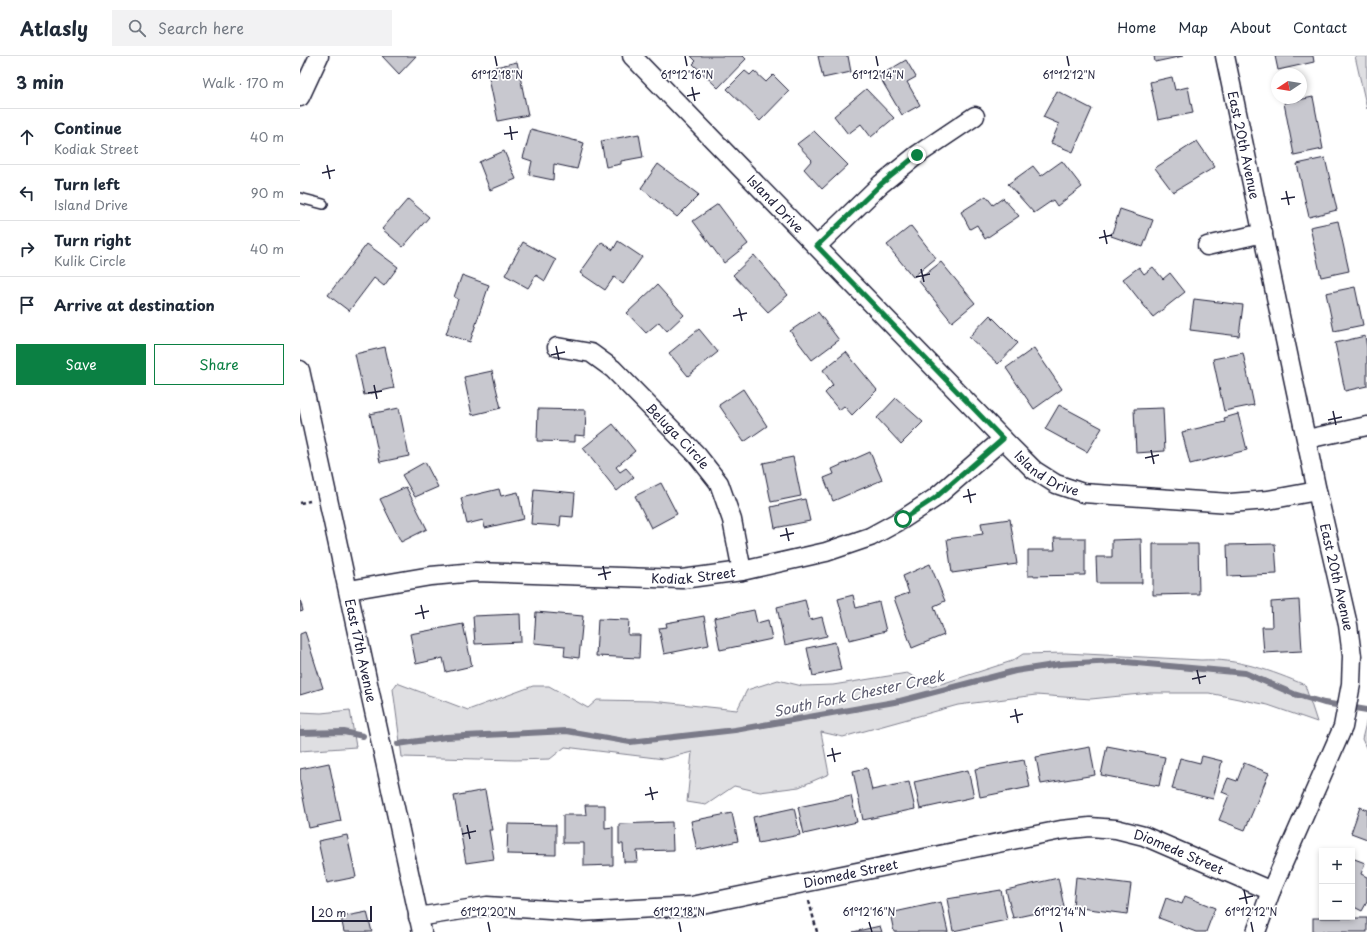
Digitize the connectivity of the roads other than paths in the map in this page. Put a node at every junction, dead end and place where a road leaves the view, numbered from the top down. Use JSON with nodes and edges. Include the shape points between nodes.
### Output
{"nodes":[{"id":1,"x":319,"y":56,"type":"edge"},
{"id":2,"x":632,"y":56,"type":"edge"},
{"id":3,"x":1225,"y":56,"type":"edge"},
{"id":4,"x":300,"y":97,"type":"edge"},
{"id":5,"x":975,"y":116,"type":"dead end"},
{"id":6,"x":300,"y":198,"type":"edge"},
{"id":7,"x":323,"y":204,"type":"dead end"},
{"id":8,"x":1263,"y":233,"type":"junction"},
{"id":9,"x":817,"y":246,"type":"junction"},
{"id":10,"x":1207,"y":246,"type":"dead end"},
{"id":11,"x":558,"y":347,"type":"dead end"},
{"id":12,"x":300,"y":370,"type":"edge"},
{"id":13,"x":1367,"y":426,"type":"edge"},
{"id":14,"x":1003,"y":439,"type":"junction"},
{"id":15,"x":1308,"y":439,"type":"junction"},
{"id":16,"x":1317,"y":491,"type":"junction"},
{"id":17,"x":742,"y":571,"type":"junction"},
{"id":18,"x":349,"y":590,"type":"junction"},
{"id":19,"x":1271,"y":891,"type":"junction"},
{"id":20,"x":420,"y":925,"type":"edge"},
{"id":21,"x":1256,"y":932,"type":"edge"}],
"edges":[{"from":1,"to":4,"type":"street"},
{"from":2,"to":9,"type":"street","name":"Island Drive"},
{"from":3,"to":8,"type":"street","name":"East 20th Avenue"},
{"from":5,"to":9,"type":"street","via":[[917,155],[881,184]]},
{"from":6,"to":7,"type":"lane"},
{"from":8,"to":10,"type":"street"},
{"from":8,"to":15,"type":"street","name":"East 20th Avenue"},
{"from":9,"to":14,"type":"street","name":"Island Drive"},
{"from":11,"to":17,"type":"street","name":"Beluga Circle","via":[[591,353],[613,369],[697,455],[719,484],[732,520]]},
{"from":12,"to":18,"type":"street","name":"East 17th Avenue"},
{"from":13,"to":15,"type":"street"},
{"from":14,"to":16,"type":"street","name":"Island Drive","via":[[1034,470],[1056,484],[1083,494],[1230,503],[1268,500]]},
{"from":14,"to":17,"type":"street","name":"Kodiak Street","via":[[935,498],[870,537],[826,552]]},
{"from":15,"to":16,"type":"street","name":"East 20th Avenue"},
{"from":16,"to":19,"type":"street","name":"East 20th Avenue","via":[[1348,625],[1352,656],[1351,684],[1343,727]]},
{"from":17,"to":18,"type":"street","name":"Kodiak Street","via":[[682,579],[475,572],[431,576]]},
{"from":18,"to":20,"type":"street","name":"East 17th Avenue"},
{"from":19,"to":20,"type":"street","name":"Diomede Street","via":[[1144,836],[1116,829],[1090,827],[1062,830],[692,906],[580,912],[487,906]]},
{"from":19,"to":21,"type":"street","name":"East 20th Avenue"}]}
